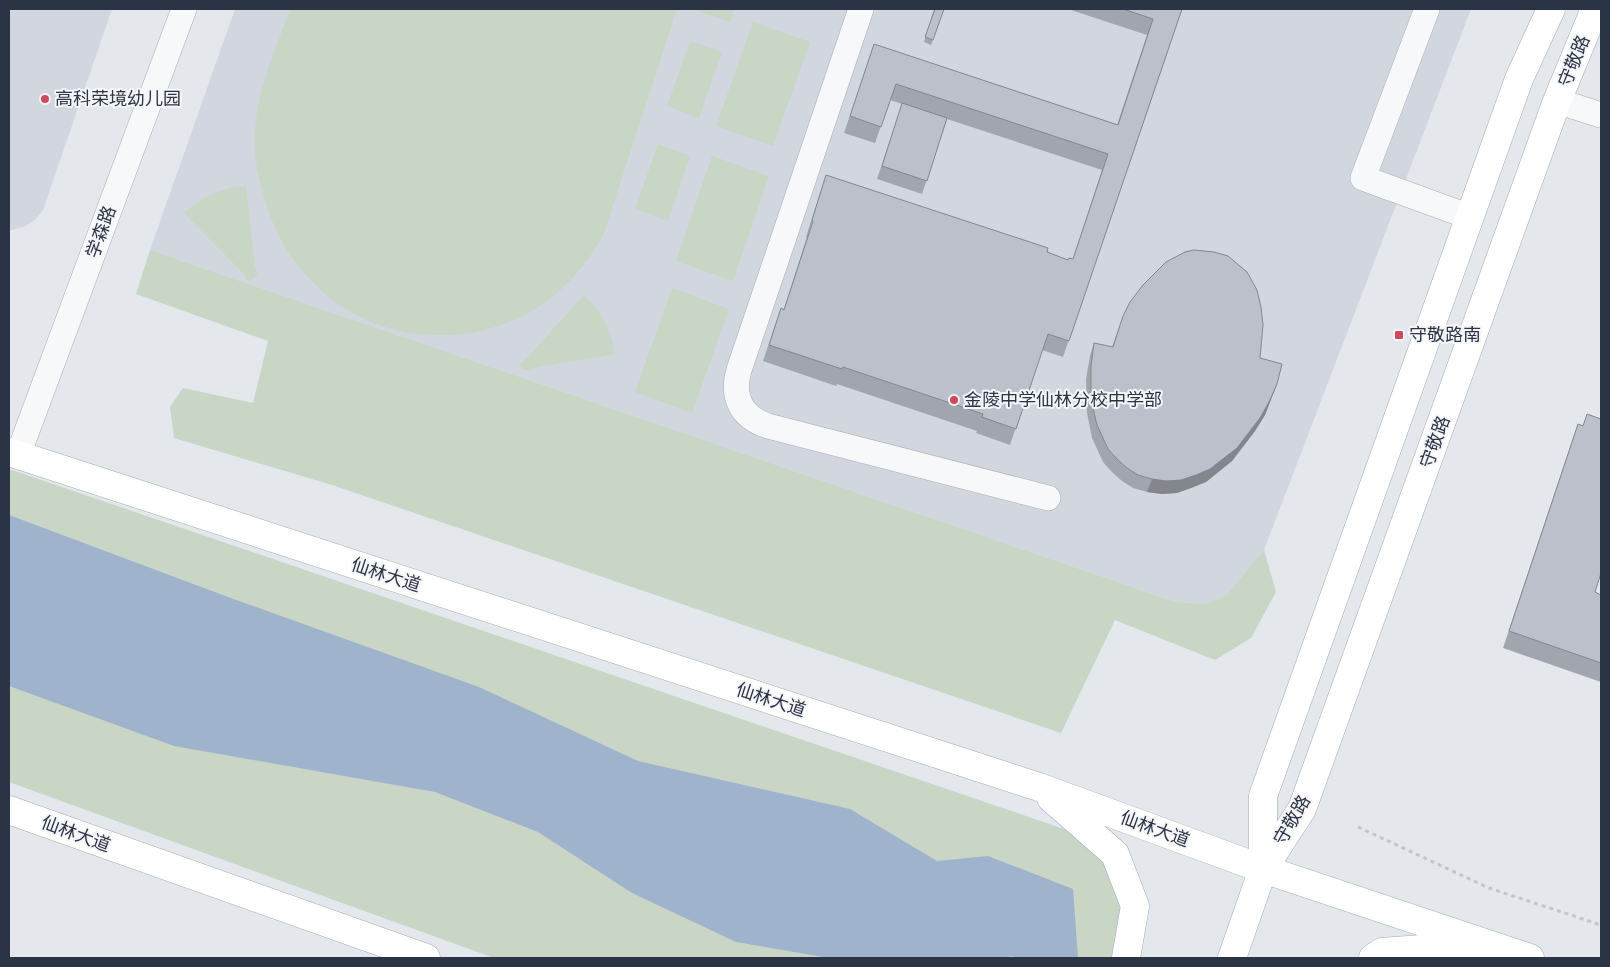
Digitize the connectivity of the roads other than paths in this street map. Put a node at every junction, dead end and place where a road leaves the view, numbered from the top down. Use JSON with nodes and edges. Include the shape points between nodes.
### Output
{"nodes":[{"id":1,"x":184,"y":9,"type":"edge"},
{"id":2,"x":862,"y":9,"type":"edge"},
{"id":3,"x":1427,"y":9,"type":"edge"},
{"id":4,"x":1551,"y":9,"type":"edge"},
{"id":5,"x":1595,"y":9,"type":"edge"},
{"id":6,"x":1557,"y":101,"type":"junction"},
{"id":7,"x":1601,"y":115,"type":"edge"},
{"id":8,"x":1470,"y":217,"type":"junction"},
{"id":9,"x":13,"y":453,"type":"edge"},
{"id":10,"x":1048,"y":498,"type":"dead end"},
{"id":11,"x":1039,"y":788,"type":"junction"},
{"id":12,"x":16,"y":818,"type":"edge"},
{"id":13,"x":1263,"y":869,"type":"junction"},
{"id":14,"x":1489,"y":944,"type":"junction"},
{"id":15,"x":426,"y":958,"type":"edge"},
{"id":16,"x":1126,"y":958,"type":"edge"},
{"id":17,"x":1232,"y":958,"type":"edge"},
{"id":18,"x":1374,"y":958,"type":"edge"},
{"id":19,"x":1530,"y":958,"type":"edge"}],
"edges":[{"from":1,"to":9,"type":"street","name":"学森路"},
{"from":2,"to":10,"type":"street","via":[[738,370],[738,400],[758,423]]},
{"from":3,"to":8,"type":"street","via":[[1363,178]]},
{"from":4,"to":8,"type":"main road","name":"守敬路","via":[[1520,79]]},
{"from":5,"to":6,"type":"main road","name":"守敬路"},
{"from":6,"to":7,"type":"street"},
{"from":6,"to":13,"type":"main road","name":"守敬路","via":[[1302,809]]},
{"from":8,"to":13,"type":"main road","name":"守敬路","via":[[1263,796]]},
{"from":9,"to":11,"type":"main road","name":"仙林大道"},
{"from":11,"to":13,"type":"main road","name":"仙林大道"},
{"from":11,"to":16,"type":"main road","via":[[1115,854],[1135,906]]},
{"from":12,"to":15,"type":"main road","name":"仙林大道"},
{"from":13,"to":14,"type":"main road","name":"仙林大道"},
{"from":13,"to":17,"type":"main road","name":"守敬路"},
{"from":14,"to":18,"type":"main road","via":[[1382,952]]},
{"from":14,"to":19,"type":"main road","name":"仙林大道"}]}
